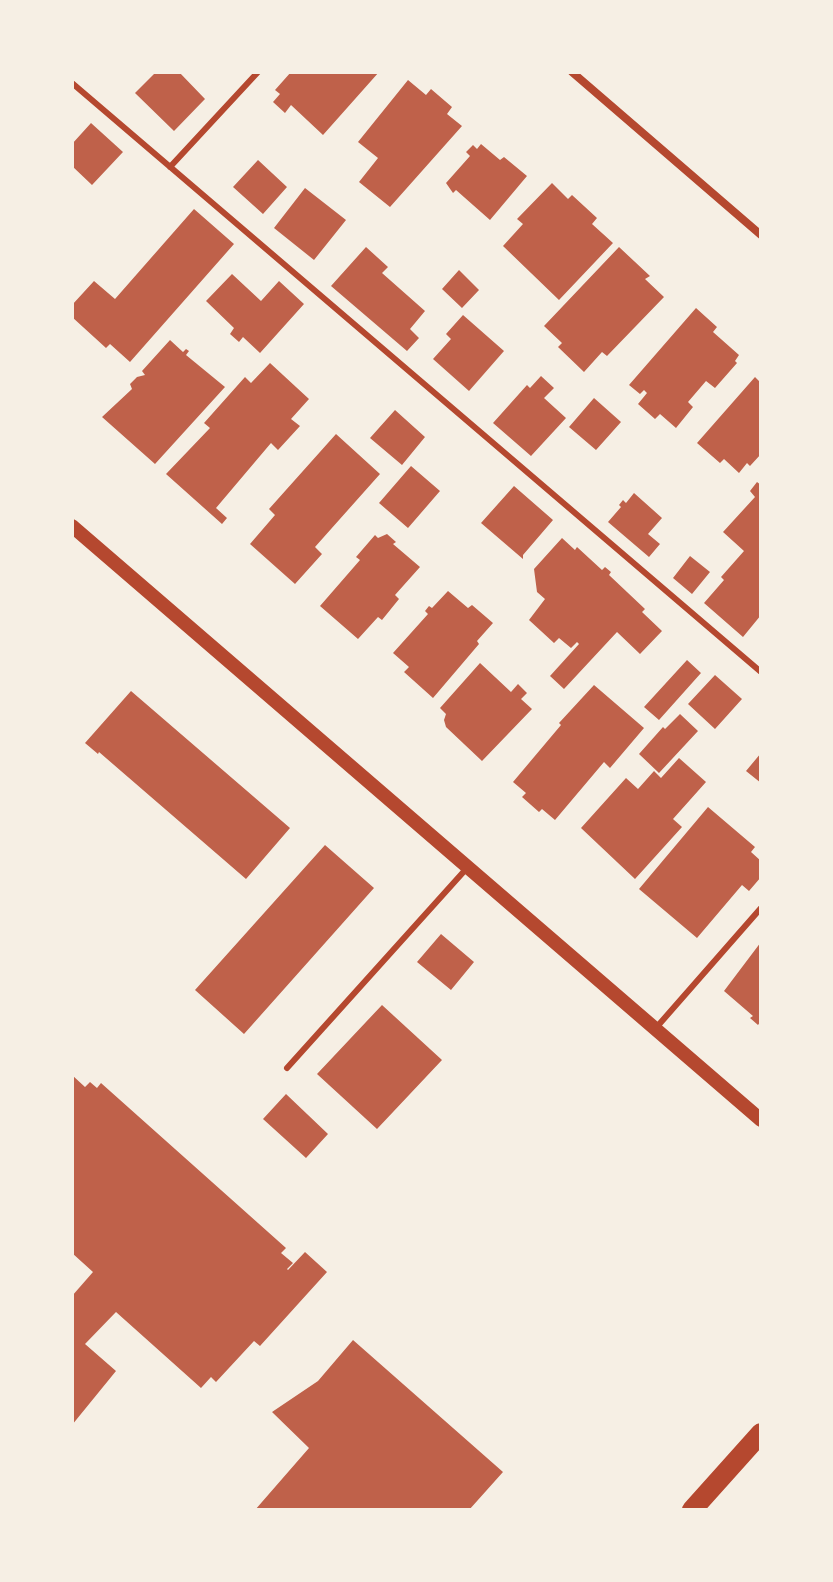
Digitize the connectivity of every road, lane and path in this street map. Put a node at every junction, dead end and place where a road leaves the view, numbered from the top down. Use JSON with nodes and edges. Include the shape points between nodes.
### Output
{"nodes":[{"id":1,"x":258,"y":72,"type":"edge"},
{"id":2,"x":572,"y":72,"type":"edge"},
{"id":3,"x":72,"y":83,"type":"edge"},
{"id":4,"x":170,"y":167,"type":"junction"},
{"id":5,"x":761,"y":235,"type":"edge"},
{"id":6,"x":72,"y":526,"type":"edge"},
{"id":7,"x":761,"y":672,"type":"edge"},
{"id":8,"x":467,"y":868,"type":"junction"},
{"id":9,"x":761,"y":908,"type":"edge"},
{"id":10,"x":655,"y":1030,"type":"junction"},
{"id":11,"x":287,"y":1068,"type":"dead end"},
{"id":12,"x":761,"y":1120,"type":"edge"},
{"id":13,"x":761,"y":1433,"type":"edge"},
{"id":14,"x":692,"y":1510,"type":"edge"}],
"edges":[{"from":1,"to":4,"type":"lane"},
{"from":2,"to":5,"type":"street"},
{"from":3,"to":4,"type":"lane"},
{"from":4,"to":7,"type":"lane"},
{"from":6,"to":8,"type":"street"},
{"from":8,"to":10,"type":"street"},
{"from":8,"to":11,"type":"lane"},
{"from":9,"to":10,"type":"lane"},
{"from":10,"to":12,"type":"street"},
{"from":13,"to":14,"type":"main road"}]}
